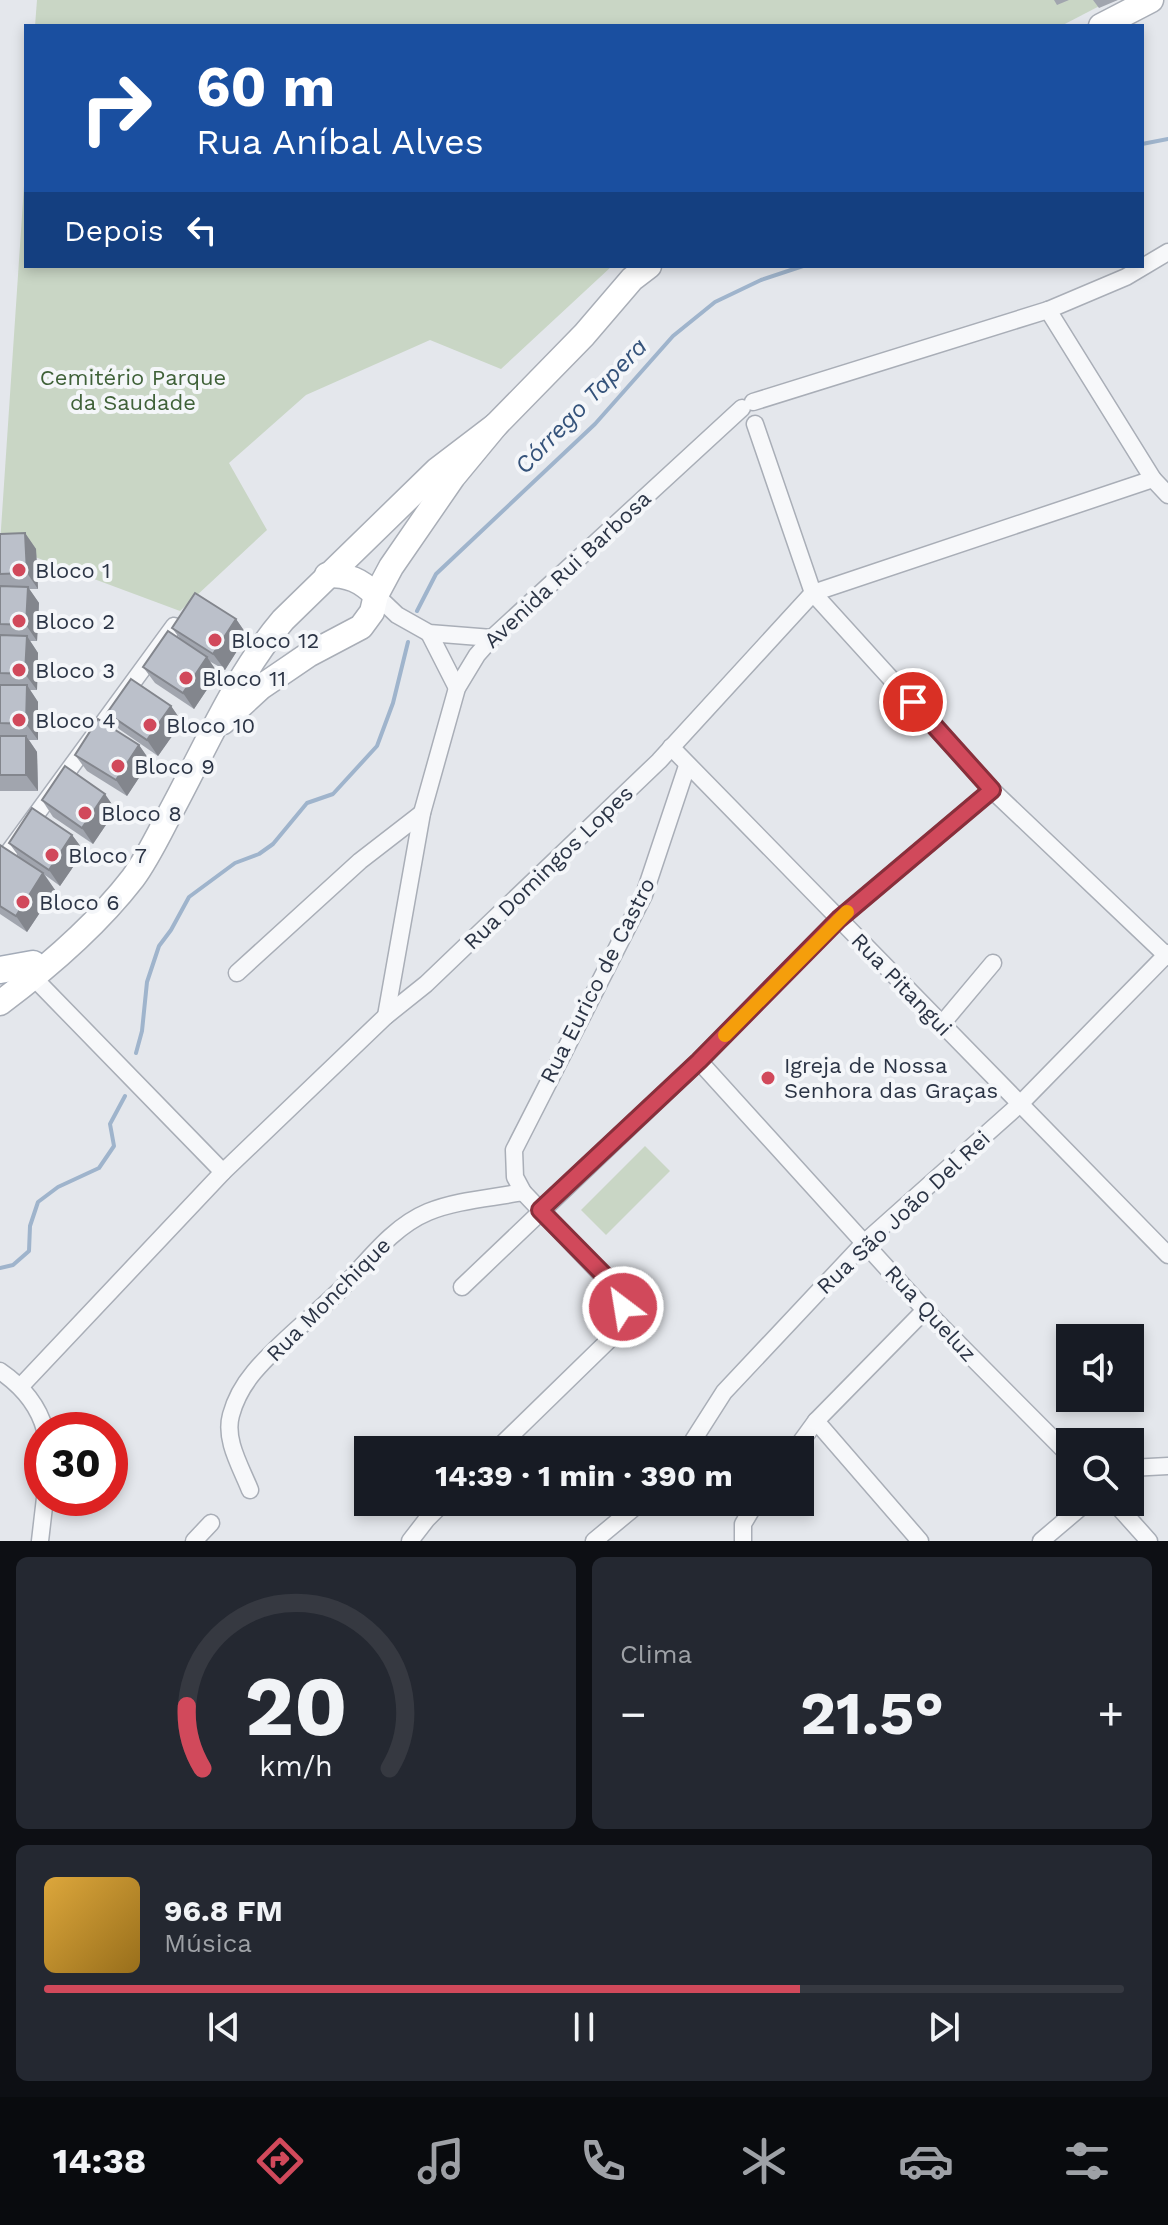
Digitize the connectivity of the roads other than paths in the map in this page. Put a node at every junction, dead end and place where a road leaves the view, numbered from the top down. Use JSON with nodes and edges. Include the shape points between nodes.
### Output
{"nodes":[{"id":1,"x":1151,"y":0,"type":"edge"},
{"id":2,"x":1105,"y":24,"type":"edge"},
{"id":3,"x":1168,"y":252,"type":"edge"},
{"id":4,"x":1144,"y":266,"type":"edge"},
{"id":5,"x":646,"y":268,"type":"edge"},
{"id":6,"x":1141,"y":268,"type":"edge"},
{"id":7,"x":1048,"y":310,"type":"junction"},
{"id":8,"x":752,"y":414,"type":"junction"},
{"id":9,"x":496,"y":425,"type":"junction"},
{"id":10,"x":1153,"y":479,"type":"junction"},
{"id":11,"x":1168,"y":495,"type":"edge"},
{"id":12,"x":327,"y":575,"type":"junction"},
{"id":13,"x":813,"y":593,"type":"junction"},
{"id":14,"x":376,"y":595,"type":"junction"},
{"id":15,"x":397,"y":615,"type":"junction"},
{"id":16,"x":283,"y":620,"type":"junction"},
{"id":17,"x":174,"y":626,"type":"edge"},
{"id":18,"x":361,"y":627,"type":"junction"},
{"id":19,"x":429,"y":633,"type":"junction"},
{"id":20,"x":492,"y":638,"type":"junction"},
{"id":21,"x":308,"y":655,"type":"junction"},
{"id":22,"x":457,"y":688,"type":"junction"},
{"id":23,"x":215,"y":729,"type":"junction"},
{"id":24,"x":671,"y":747,"type":"junction"},
{"id":25,"x":687,"y":766,"type":"junction"},
{"id":26,"x":992,"y":790,"type":"junction"},
{"id":27,"x":422,"y":813,"type":"junction"},
{"id":28,"x":0,"y":864,"type":"edge"},
{"id":29,"x":839,"y":919,"type":"junction"},
{"id":30,"x":1167,"y":955,"type":"edge"},
{"id":31,"x":993,"y":963,"type":"dead end"},
{"id":32,"x":0,"y":970,"type":"edge"},
{"id":33,"x":33,"y":971,"type":"junction"},
{"id":34,"x":393,"y":972,"type":"junction"},
{"id":35,"x":237,"y":973,"type":"dead end"},
{"id":36,"x":0,"y":983,"type":"edge"},
{"id":37,"x":426,"y":984,"type":"junction"},
{"id":38,"x":0,"y":1003,"type":"edge"},
{"id":39,"x":386,"y":1016,"type":"junction"},
{"id":40,"x":941,"y":1025,"type":"junction"},
{"id":41,"x":699,"y":1061,"type":"junction"},
{"id":42,"x":1021,"y":1103,"type":"junction"},
{"id":43,"x":223,"y":1172,"type":"junction"},
{"id":44,"x":523,"y":1192,"type":"junction"},
{"id":45,"x":540,"y":1210,"type":"junction"},
{"id":46,"x":865,"y":1242,"type":"junction"},
{"id":47,"x":1168,"y":1255,"type":"edge"},
{"id":48,"x":462,"y":1287,"type":"dead end"},
{"id":49,"x":925,"y":1310,"type":"junction"},
{"id":50,"x":0,"y":1371,"type":"edge"},
{"id":51,"x":21,"y":1386,"type":"junction"},
{"id":52,"x":37,"y":1412,"type":"edge"},
{"id":53,"x":816,"y":1421,"type":"junction"},
{"id":54,"x":510,"y":1436,"type":"edge"},
{"id":55,"x":696,"y":1436,"type":"edge"},
{"id":56,"x":805,"y":1436,"type":"edge"},
{"id":57,"x":1056,"y":1442,"type":"edge"},
{"id":58,"x":1168,"y":1466,"type":"edge"},
{"id":59,"x":1144,"y":1467,"type":"edge"},
{"id":60,"x":250,"y":1490,"type":"dead end"},
{"id":61,"x":43,"y":1516,"type":"edge"},
{"id":62,"x":430,"y":1516,"type":"edge"},
{"id":63,"x":624,"y":1516,"type":"edge"},
{"id":64,"x":748,"y":1516,"type":"edge"},
{"id":65,"x":1070,"y":1516,"type":"edge"},
{"id":66,"x":1127,"y":1516,"type":"edge"},
{"id":67,"x":211,"y":1523,"type":"dead end"},
{"id":68,"x":40,"y":1541,"type":"edge"},
{"id":69,"x":194,"y":1541,"type":"edge"},
{"id":70,"x":410,"y":1541,"type":"edge"},
{"id":71,"x":594,"y":1541,"type":"edge"},
{"id":72,"x":743,"y":1541,"type":"edge"},
{"id":73,"x":920,"y":1541,"type":"edge"},
{"id":74,"x":1041,"y":1541,"type":"edge"},
{"id":75,"x":1149,"y":1541,"type":"edge"}],
"edges":[{"from":1,"to":2,"type":"main road"},
{"from":3,"to":4,"type":"street","name":"Avenida Rui Barbosa"},
{"from":5,"to":9,"type":"main road"},
{"from":6,"to":7,"type":"street","name":"Avenida Rui Barbosa"},
{"from":7,"to":8,"type":"street","name":"Avenida Rui Barbosa","via":[[785,394]]},
{"from":7,"to":10,"type":"street"},
{"from":8,"to":13,"type":"street"},
{"from":8,"to":20,"type":"street","name":"Avenida Rui Barbosa","via":[[721,425]]},
{"from":9,"to":12,"type":"main road","via":[[437,470]]},
{"from":9,"to":14,"type":"main road","via":[[436,500]]},
{"from":10,"to":11,"type":"street"},
{"from":10,"to":13,"type":"street","name":"Rua Domingos Lopes"},
{"from":12,"to":14,"type":"main road","via":[[346,575]]},
{"from":12,"to":16,"type":"main road"},
{"from":13,"to":24,"type":"street","name":"Rua Domingos Lopes"},
{"from":13,"to":26,"type":"street"},
{"from":14,"to":15,"type":"street"},
{"from":14,"to":18,"type":"main road"},
{"from":15,"to":18,"type":"street"},
{"from":15,"to":19,"type":"street"},
{"from":16,"to":21,"type":"main road","via":[[288,641]]},
{"from":16,"to":23,"type":"main road","via":[[233,690]]},
{"from":17,"to":28,"type":"street"},
{"from":18,"to":21,"type":"main road"},
{"from":19,"to":20,"type":"street"},
{"from":19,"to":22,"type":"street"},
{"from":20,"to":22,"type":"street","name":"Avenida Rui Barbosa"},
{"from":21,"to":23,"type":"main road","via":[[261,687]]},
{"from":22,"to":27,"type":"street","name":"Avenida Rui Barbosa"},
{"from":23,"to":33,"type":"main road","via":[[134,877],[103,913]]},
{"from":24,"to":25,"type":"street","name":"Rua Pitangui"},
{"from":24,"to":37,"type":"street","name":"Rua Domingos Lopes"},
{"from":25,"to":29,"type":"street","name":"Rua Pitangui"},
{"from":25,"to":44,"type":"street","name":"Rua Eurico de Castro","via":[[644,895],[520,1135],[513,1163]]},
{"from":26,"to":29,"type":"street"},
{"from":26,"to":30,"type":"street"},
{"from":27,"to":34,"type":"street","name":"Avenida Rui Barbosa"},
{"from":27,"to":35,"type":"street","via":[[360,861]]},
{"from":29,"to":40,"type":"street","name":"Rua Pitangui"},
{"from":29,"to":41,"type":"street"},
{"from":30,"to":42,"type":"street","name":"Rua São João Del Rei"},
{"from":31,"to":40,"type":"street"},
{"from":32,"to":33,"type":"main road"},
{"from":33,"to":36,"type":"main road"},
{"from":33,"to":38,"type":"main road"},
{"from":33,"to":43,"type":"street"},
{"from":34,"to":37,"type":"street","via":[[406,982]]},
{"from":34,"to":39,"type":"street","name":"Avenida Rui Barbosa"},
{"from":37,"to":39,"type":"street","name":"Rua Domingos Lopes"},
{"from":39,"to":43,"type":"street","name":"Rua Domingos Lopes"},
{"from":40,"to":42,"type":"street","name":"Rua Pitangui"},
{"from":41,"to":45,"type":"street"},
{"from":41,"to":46,"type":"street","name":"Rua Queluz"},
{"from":42,"to":46,"type":"street","name":"Rua São João Del Rei"},
{"from":42,"to":47,"type":"street","name":"Rua Pitangui"},
{"from":43,"to":51,"type":"street","name":"Rua Domingos Lopes"},
{"from":44,"to":45,"type":"street"},
{"from":44,"to":60,"type":"street","name":"Rua Monchique","via":[[428,1211],[411,1221],[254,1371],[240,1392],[230,1427]]},
{"from":45,"to":48,"type":"street"},
{"from":45,"to":54,"type":"street","via":[[621,1295],[622,1318],[610,1339]]},
{"from":46,"to":49,"type":"street","name":"Rua Queluz"},
{"from":46,"to":55,"type":"street","name":"Rua São João Del Rei","via":[[724,1392]]},
{"from":49,"to":53,"type":"street"},
{"from":49,"to":57,"type":"street","name":"Rua Queluz"},
{"from":50,"to":51,"type":"street"},
{"from":51,"to":52,"type":"street"},
{"from":53,"to":56,"type":"street"},
{"from":53,"to":73,"type":"street"},
{"from":58,"to":59,"type":"street"},
{"from":61,"to":68,"type":"street"},
{"from":62,"to":70,"type":"street"},
{"from":63,"to":71,"type":"street"},
{"from":64,"to":72,"type":"street"},
{"from":65,"to":74,"type":"street"},
{"from":66,"to":75,"type":"street"},
{"from":67,"to":69,"type":"street"}]}
